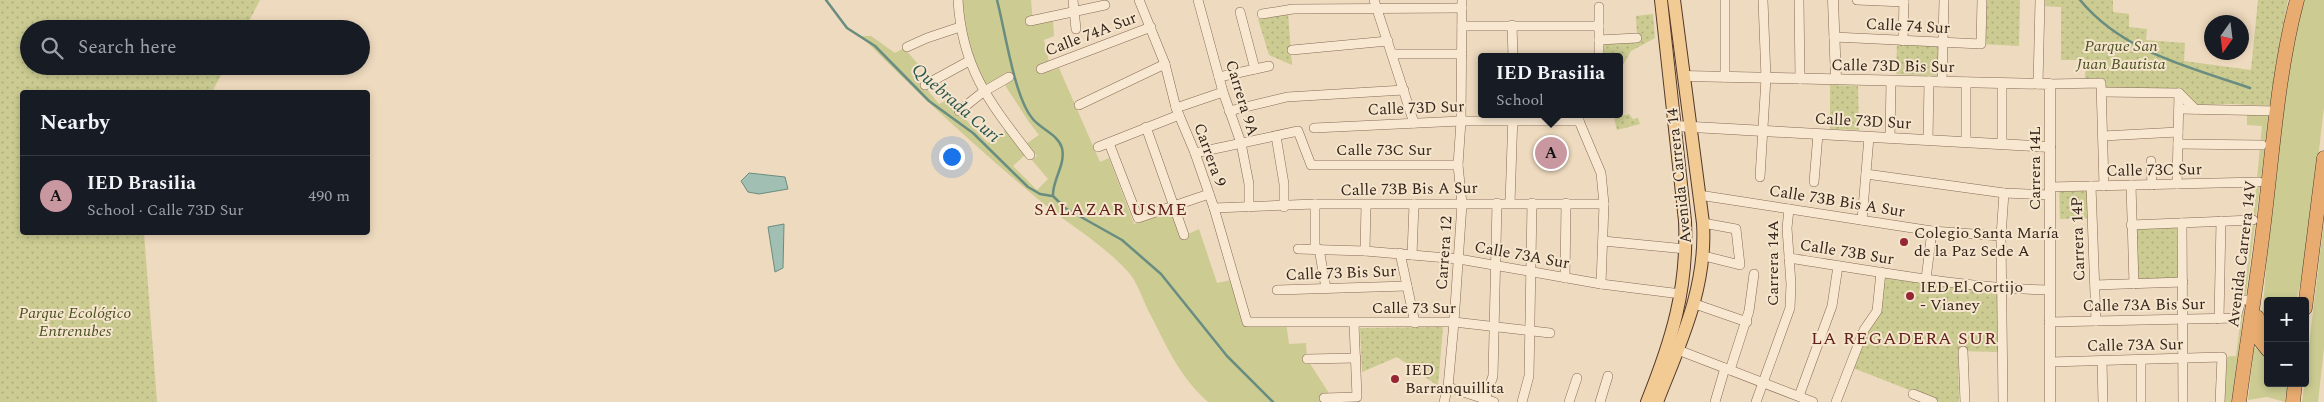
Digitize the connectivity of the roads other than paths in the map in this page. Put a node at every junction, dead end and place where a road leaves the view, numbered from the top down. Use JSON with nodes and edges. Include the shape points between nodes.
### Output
{"nodes":[{"id":1,"x":958,"y":0,"type":"edge"},
{"id":2,"x":1074,"y":0,"type":"edge"},
{"id":3,"x":1139,"y":0,"type":"edge"},
{"id":4,"x":1198,"y":0,"type":"edge"},
{"id":5,"x":1661,"y":0,"type":"edge"},
{"id":6,"x":1674,"y":0,"type":"edge"},
{"id":7,"x":1725,"y":0,"type":"edge"},
{"id":8,"x":1763,"y":0,"type":"edge"},
{"id":9,"x":1799,"y":0,"type":"edge"},
{"id":10,"x":1833,"y":0,"type":"edge"},
{"id":11,"x":1857,"y":0,"type":"edge"},
{"id":12,"x":1944,"y":0,"type":"edge"},
{"id":13,"x":1982,"y":0,"type":"edge"},
{"id":14,"x":2297,"y":0,"type":"edge"},
{"id":15,"x":1904,"y":1,"type":"edge"},
{"id":16,"x":2040,"y":1,"type":"edge"},
{"id":17,"x":1376,"y":4,"type":"edge"},
{"id":18,"x":1462,"y":4,"type":"edge"},
{"id":19,"x":1106,"y":5,"type":"dead end"},
{"id":20,"x":1599,"y":7,"type":"dead end"},
{"id":21,"x":1075,"y":12,"type":"junction"},
{"id":22,"x":1240,"y":12,"type":"dead end"},
{"id":23,"x":1262,"y":14,"type":"dead end"},
{"id":24,"x":1030,"y":20,"type":"dead end"},
{"id":25,"x":1512,"y":25,"type":"junction"},
{"id":26,"x":1462,"y":26,"type":"junction"},
{"id":27,"x":1599,"y":26,"type":"junction"},
{"id":28,"x":1151,"y":27,"type":"junction"},
{"id":29,"x":960,"y":28,"type":"junction"},
{"id":30,"x":1076,"y":29,"type":"dead end"},
{"id":31,"x":1834,"y":37,"type":"junction"},
{"id":32,"x":1637,"y":38,"type":"dead end"},
{"id":33,"x":1599,"y":40,"type":"junction"},
{"id":34,"x":1903,"y":40,"type":"junction"},
{"id":35,"x":1388,"y":41,"type":"junction"},
{"id":36,"x":1943,"y":42,"type":"junction"},
{"id":37,"x":907,"y":47,"type":"dead end"},
{"id":38,"x":1292,"y":50,"type":"dead end"},
{"id":39,"x":1513,"y":53,"type":"edge"},
{"id":40,"x":1599,"y":53,"type":"edge"},
{"id":41,"x":1392,"y":54,"type":"junction"},
{"id":42,"x":1462,"y":54,"type":"junction"},
{"id":43,"x":969,"y":62,"type":"junction"},
{"id":44,"x":1165,"y":64,"type":"junction"},
{"id":45,"x":1269,"y":66,"type":"dead end"},
{"id":46,"x":1041,"y":69,"type":"dead end"},
{"id":47,"x":1255,"y":69,"type":"junction"},
{"id":48,"x":1684,"y":76,"type":"junction"},
{"id":49,"x":1009,"y":77,"type":"dead end"},
{"id":50,"x":1219,"y":77,"type":"junction"},
{"id":51,"x":1725,"y":77,"type":"junction"},
{"id":52,"x":1766,"y":78,"type":"junction"},
{"id":53,"x":1800,"y":79,"type":"junction"},
{"id":54,"x":1836,"y":80,"type":"junction"},
{"id":55,"x":1891,"y":80,"type":"junction"},
{"id":56,"x":1929,"y":81,"type":"junction"},
{"id":57,"x":1942,"y":82,"type":"junction"},
{"id":58,"x":1966,"y":82,"type":"junction"},
{"id":59,"x":2002,"y":83,"type":"junction"},
{"id":60,"x":925,"y":84,"type":"dead end"},
{"id":61,"x":2038,"y":84,"type":"junction"},
{"id":62,"x":2050,"y":84,"type":"junction"},
{"id":63,"x":2102,"y":88,"type":"junction"},
{"id":64,"x":1404,"y":90,"type":"junction"},
{"id":65,"x":983,"y":92,"type":"junction"},
{"id":66,"x":1223,"y":92,"type":"junction"},
{"id":67,"x":2179,"y":93,"type":"junction"},
{"id":68,"x":1079,"y":105,"type":"dead end"},
{"id":69,"x":2178,"y":109,"type":"junction"},
{"id":70,"x":2195,"y":109,"type":"junction"},
{"id":71,"x":959,"y":111,"type":"dead end"},
{"id":72,"x":1229,"y":111,"type":"junction"},
{"id":73,"x":2278,"y":111,"type":"junction"},
{"id":74,"x":1178,"y":112,"type":"junction"},
{"id":75,"x":1513,"y":118,"type":"edge"},
{"id":76,"x":1579,"y":118,"type":"edge"},
{"id":77,"x":1461,"y":121,"type":"junction"},
{"id":78,"x":1414,"y":123,"type":"junction"},
{"id":79,"x":1675,"y":126,"type":"junction"},
{"id":80,"x":1691,"y":126,"type":"junction"},
{"id":81,"x":1146,"y":127,"type":"junction"},
{"id":82,"x":1314,"y":128,"type":"dead end"},
{"id":83,"x":1762,"y":130,"type":"junction"},
{"id":84,"x":2178,"y":132,"type":"junction"},
{"id":85,"x":1818,"y":134,"type":"junction"},
{"id":86,"x":1276,"y":136,"type":"junction"},
{"id":87,"x":1870,"y":136,"type":"junction"},
{"id":88,"x":2103,"y":136,"type":"junction"},
{"id":89,"x":1890,"y":138,"type":"junction"},
{"id":90,"x":1928,"y":140,"type":"junction"},
{"id":91,"x":1966,"y":142,"type":"junction"},
{"id":92,"x":1109,"y":143,"type":"junction"},
{"id":93,"x":1241,"y":143,"type":"junction"},
{"id":94,"x":2002,"y":144,"type":"junction"},
{"id":95,"x":2178,"y":144,"type":"junction"},
{"id":96,"x":2262,"y":145,"type":"dead end"},
{"id":97,"x":1098,"y":147,"type":"dead end"},
{"id":98,"x":2050,"y":147,"type":"junction"},
{"id":99,"x":1195,"y":153,"type":"junction"},
{"id":100,"x":1030,"y":155,"type":"dead end"},
{"id":101,"x":2324,"y":158,"type":"edge"},
{"id":102,"x":2152,"y":161,"type":"dead end"},
{"id":103,"x":1458,"y":166,"type":"junction"},
{"id":104,"x":1866,"y":174,"type":"junction"},
{"id":105,"x":1760,"y":177,"type":"dead end"},
{"id":106,"x":1814,"y":182,"type":"dead end"},
{"id":107,"x":2258,"y":182,"type":"dead end"},
{"id":108,"x":2177,"y":184,"type":"junction"},
{"id":109,"x":2131,"y":185,"type":"junction"},
{"id":110,"x":2152,"y":185,"type":"junction"},
{"id":111,"x":2091,"y":186,"type":"junction"},
{"id":112,"x":2104,"y":186,"type":"junction"},
{"id":113,"x":2050,"y":191,"type":"junction"},
{"id":114,"x":2004,"y":193,"type":"junction"},
{"id":115,"x":1208,"y":194,"type":"junction"},
{"id":116,"x":1699,"y":195,"type":"junction"},
{"id":117,"x":1497,"y":203,"type":"junction"},
{"id":118,"x":1510,"y":203,"type":"junction"},
{"id":119,"x":1532,"y":203,"type":"junction"},
{"id":120,"x":1316,"y":204,"type":"junction"},
{"id":121,"x":1414,"y":204,"type":"junction"},
{"id":122,"x":1462,"y":204,"type":"junction"},
{"id":123,"x":1566,"y":204,"type":"junction"},
{"id":124,"x":1604,"y":204,"type":"junction"},
{"id":125,"x":1366,"y":205,"type":"junction"},
{"id":126,"x":1173,"y":206,"type":"junction"},
{"id":127,"x":1284,"y":206,"type":"junction"},
{"id":128,"x":1249,"y":207,"type":"junction"},
{"id":129,"x":1214,"y":208,"type":"junction"},
{"id":130,"x":1789,"y":209,"type":"junction"},
{"id":131,"x":1862,"y":220,"type":"junction"},
{"id":132,"x":2253,"y":220,"type":"dead end"},
{"id":133,"x":2221,"y":221,"type":"junction"},
{"id":134,"x":1703,"y":223,"type":"junction"},
{"id":135,"x":2182,"y":223,"type":"junction"},
{"id":136,"x":2131,"y":225,"type":"junction"},
{"id":137,"x":1932,"y":231,"type":"junction"},
{"id":138,"x":1184,"y":234,"type":"dead end"},
{"id":139,"x":2001,"y":236,"type":"junction"},
{"id":140,"x":1603,"y":241,"type":"junction"},
{"id":141,"x":1686,"y":248,"type":"junction"},
{"id":142,"x":1298,"y":249,"type":"dead end"},
{"id":143,"x":1317,"y":249,"type":"junction"},
{"id":144,"x":1366,"y":251,"type":"junction"},
{"id":145,"x":1400,"y":254,"type":"junction"},
{"id":146,"x":1412,"y":254,"type":"junction"},
{"id":147,"x":1704,"y":256,"type":"junction"},
{"id":148,"x":1789,"y":258,"type":"junction"},
{"id":149,"x":1458,"y":259,"type":"junction"},
{"id":150,"x":1497,"y":266,"type":"junction"},
{"id":151,"x":1838,"y":266,"type":"junction"},
{"id":152,"x":1532,"y":272,"type":"junction"},
{"id":153,"x":1881,"y":272,"type":"junction"},
{"id":154,"x":1754,"y":274,"type":"dead end"},
{"id":155,"x":1565,"y":278,"type":"junction"},
{"id":156,"x":1926,"y":279,"type":"junction"},
{"id":157,"x":2182,"y":282,"type":"junction"},
{"id":158,"x":2257,"y":282,"type":"junction"},
{"id":159,"x":1601,"y":284,"type":"junction"},
{"id":160,"x":2134,"y":284,"type":"junction"},
{"id":161,"x":2095,"y":285,"type":"junction"},
{"id":162,"x":1407,"y":286,"type":"junction"},
{"id":163,"x":1326,"y":288,"type":"junction"},
{"id":164,"x":2001,"y":289,"type":"junction"},
{"id":165,"x":1277,"y":290,"type":"dead end"},
{"id":166,"x":2050,"y":290,"type":"junction"},
{"id":167,"x":1681,"y":294,"type":"junction"},
{"id":168,"x":2307,"y":297,"type":"edge"},
{"id":169,"x":2255,"y":300,"type":"junction"},
{"id":170,"x":1694,"y":304,"type":"junction"},
{"id":171,"x":2183,"y":319,"type":"junction"},
{"id":172,"x":2219,"y":319,"type":"junction"},
{"id":173,"x":2096,"y":321,"type":"junction"},
{"id":174,"x":1247,"y":322,"type":"joint"},
{"id":175,"x":1454,"y":322,"type":"junction"},
{"id":176,"x":1747,"y":322,"type":"junction"},
{"id":177,"x":2050,"y":322,"type":"junction"},
{"id":178,"x":1354,"y":323,"type":"junction"},
{"id":179,"x":1415,"y":323,"type":"junction"},
{"id":180,"x":1495,"y":327,"type":"junction"},
{"id":181,"x":1530,"y":331,"type":"junction"},
{"id":182,"x":1550,"y":333,"type":"dead end"},
{"id":183,"x":2264,"y":345,"type":"edge"},
{"id":184,"x":1678,"y":350,"type":"junction"},
{"id":185,"x":1963,"y":351,"type":"dead end"},
{"id":186,"x":1356,"y":358,"type":"junction"},
{"id":187,"x":2183,"y":358,"type":"junction"},
{"id":188,"x":1307,"y":359,"type":"dead end"},
{"id":189,"x":2140,"y":360,"type":"junction"},
{"id":190,"x":2102,"y":361,"type":"junction"},
{"id":191,"x":2050,"y":362,"type":"junction"},
{"id":192,"x":1727,"y":369,"type":"junction"},
{"id":193,"x":1608,"y":376,"type":"dead end"},
{"id":194,"x":1577,"y":378,"type":"dead end"},
{"id":195,"x":1761,"y":382,"type":"junction"},
{"id":196,"x":1448,"y":387,"type":"junction"},
{"id":197,"x":2294,"y":387,"type":"edge"},
{"id":198,"x":1913,"y":394,"type":"dead end"},
{"id":199,"x":1799,"y":396,"type":"junction"},
{"id":200,"x":1324,"y":398,"type":"dead end"},
{"id":201,"x":1488,"y":401,"type":"edge"},
{"id":202,"x":1444,"y":402,"type":"edge"},
{"id":203,"x":1522,"y":402,"type":"edge"},
{"id":204,"x":1569,"y":402,"type":"edge"},
{"id":205,"x":1600,"y":402,"type":"edge"},
{"id":206,"x":1647,"y":402,"type":"edge"},
{"id":207,"x":1657,"y":402,"type":"edge"},
{"id":208,"x":1715,"y":402,"type":"edge"},
{"id":209,"x":1756,"y":402,"type":"edge"},
{"id":210,"x":1814,"y":402,"type":"edge"},
{"id":211,"x":1836,"y":402,"type":"edge"},
{"id":212,"x":1933,"y":402,"type":"edge"},
{"id":213,"x":1965,"y":402,"type":"edge"},
{"id":214,"x":2003,"y":402,"type":"edge"},
{"id":215,"x":2050,"y":402,"type":"edge"},
{"id":216,"x":2103,"y":402,"type":"edge"},
{"id":217,"x":2141,"y":402,"type":"edge"},
{"id":218,"x":2183,"y":402,"type":"edge"},
{"id":219,"x":2220,"y":402,"type":"edge"},
{"id":220,"x":2240,"y":402,"type":"edge"},
{"id":221,"x":2292,"y":402,"type":"edge"}],
"edges":[{"from":1,"to":29,"type":"street"},
{"from":2,"to":21,"type":"street"},
{"from":3,"to":28,"type":"street","name":"Carrera 9"},
{"from":4,"to":50,"type":"street","name":"Carrera 9A"},
{"from":5,"to":79,"type":"main road","name":"Avenida Carrera 14"},
{"from":6,"to":48,"type":"main road","name":"Avenida Carrera 14"},
{"from":7,"to":51,"type":"street"},
{"from":8,"to":52,"type":"street"},
{"from":9,"to":53,"type":"street"},
{"from":10,"to":31,"type":"street"},
{"from":11,"to":15,"type":"street"},
{"from":12,"to":36,"type":"street"},
{"from":13,"to":36,"type":"street","name":"Calle 74 Sur","via":[[1981,44]]},
{"from":14,"to":73,"type":"highway","name":"Avenida Carrera 14V"},
{"from":15,"to":34,"type":"street"},
{"from":16,"to":61,"type":"street"},
{"from":17,"to":18,"type":"street"},
{"from":17,"to":23,"type":"street"},
{"from":17,"to":35,"type":"street"},
{"from":18,"to":26,"type":"street","name":"Carrera 12"},
{"from":19,"to":21,"type":"street"},
{"from":20,"to":27,"type":"street"},
{"from":21,"to":24,"type":"street"},
{"from":21,"to":30,"type":"street"},
{"from":22,"to":47,"type":"street"},
{"from":25,"to":26,"type":"street"},
{"from":25,"to":27,"type":"street"},
{"from":25,"to":39,"type":"street"},
{"from":26,"to":42,"type":"street","name":"Carrera 12"},
{"from":27,"to":33,"type":"street"},
{"from":28,"to":44,"type":"street","name":"Carrera 9"},
{"from":28,"to":46,"type":"street","name":"Calle 74A Sur"},
{"from":29,"to":37,"type":"street"},
{"from":29,"to":43,"type":"street"},
{"from":31,"to":34,"type":"street","name":"Calle 74 Sur"},
{"from":31,"to":54,"type":"street"},
{"from":32,"to":33,"type":"street"},
{"from":33,"to":40,"type":"street"},
{"from":34,"to":36,"type":"street","name":"Calle 74 Sur"},
{"from":35,"to":38,"type":"street"},
{"from":35,"to":41,"type":"street"},
{"from":36,"to":57,"type":"street"},
{"from":41,"to":42,"type":"street"},
{"from":41,"to":64,"type":"street"},
{"from":42,"to":77,"type":"street","name":"Carrera 12"},
{"from":43,"to":60,"type":"street"},
{"from":43,"to":65,"type":"street"},
{"from":44,"to":68,"type":"street"},
{"from":44,"to":74,"type":"street","name":"Carrera 9"},
{"from":45,"to":47,"type":"street"},
{"from":47,"to":50,"type":"street"},
{"from":48,"to":51,"type":"street","name":"Calle 73D Bis Sur"},
{"from":48,"to":80,"type":"main road","name":"Avenida Carrera 14"},
{"from":49,"to":65,"type":"street"},
{"from":50,"to":66,"type":"street","name":"Carrera 9A"},
{"from":51,"to":52,"type":"street","name":"Calle 73D Bis Sur"},
{"from":52,"to":53,"type":"street","name":"Calle 73D Bis Sur"},
{"from":52,"to":83,"type":"street"},
{"from":53,"to":54,"type":"street","name":"Calle 73D Bis Sur"},
{"from":54,"to":55,"type":"street","name":"Calle 73D Bis Sur"},
{"from":55,"to":56,"type":"street","name":"Calle 73D Bis Sur"},
{"from":55,"to":89,"type":"street"},
{"from":56,"to":57,"type":"street","name":"Calle 73D Bis Sur"},
{"from":56,"to":90,"type":"street"},
{"from":57,"to":58,"type":"street","name":"Calle 73D Bis Sur"},
{"from":58,"to":59,"type":"street","name":"Calle 73D Bis Sur"},
{"from":58,"to":91,"type":"street"},
{"from":59,"to":61,"type":"street","name":"Calle 73D Bis Sur"},
{"from":59,"to":94,"type":"street"},
{"from":61,"to":62,"type":"street","name":"Calle 73D Bis Sur"},
{"from":62,"to":63,"type":"street","name":"Calle 73D Bis Sur"},
{"from":62,"to":98,"type":"street","name":"Carrera 14L"},
{"from":63,"to":67,"type":"street","name":"Calle 73D Bis Sur"},
{"from":63,"to":88,"type":"street","name":"Carrera 14P"},
{"from":64,"to":72,"type":"street","via":[[1286,96]]},
{"from":64,"to":78,"type":"street"},
{"from":65,"to":71,"type":"street"},
{"from":65,"to":100,"type":"street"},
{"from":66,"to":72,"type":"street","name":"Carrera 9A"},
{"from":66,"to":74,"type":"street"},
{"from":67,"to":69,"type":"street"},
{"from":67,"to":70,"type":"street"},
{"from":69,"to":70,"type":"street"},
{"from":69,"to":84,"type":"street"},
{"from":70,"to":73,"type":"street"},
{"from":72,"to":93,"type":"street","name":"Carrera 9A"},
{"from":73,"to":158,"type":"highway","name":"Avenida Carrera 14V"},
{"from":74,"to":81,"type":"street"},
{"from":74,"to":99,"type":"street","name":"Carrera 9"},
{"from":75,"to":77,"type":"street","name":"Calle 73D Sur"},
{"from":75,"to":118,"type":"street"},
{"from":76,"to":124,"type":"street","via":[[1601,173]]},
{"from":77,"to":78,"type":"street","name":"Calle 73D Sur"},
{"from":77,"to":103,"type":"street","name":"Carrera 12"},
{"from":78,"to":82,"type":"street","name":"Calle 73D Sur"},
{"from":79,"to":80,"type":"street","name":"Calle 73D Sur"},
{"from":79,"to":141,"type":"main road","name":"Avenida Carrera 14"},
{"from":80,"to":83,"type":"street","name":"Calle 73D Sur"},
{"from":80,"to":116,"type":"main road","name":"Avenida Carrera 14"},
{"from":81,"to":92,"type":"street"},
{"from":81,"to":126,"type":"street"},
{"from":83,"to":85,"type":"street","name":"Calle 73D Sur"},
{"from":83,"to":105,"type":"street"},
{"from":84,"to":88,"type":"street"},
{"from":84,"to":95,"type":"street"},
{"from":85,"to":87,"type":"street","name":"Calle 73D Sur"},
{"from":85,"to":106,"type":"street"},
{"from":86,"to":93,"type":"street"},
{"from":86,"to":103,"type":"street","name":"Calle 73C Sur","via":[[1298,131],[1311,165]]},
{"from":86,"to":127,"type":"street"},
{"from":87,"to":89,"type":"street","name":"Calle 73D Sur"},
{"from":87,"to":104,"type":"street"},
{"from":88,"to":112,"type":"street","name":"Carrera 14P"},
{"from":89,"to":90,"type":"street","name":"Calle 73D Sur"},
{"from":90,"to":91,"type":"street","name":"Calle 73D Sur"},
{"from":91,"to":94,"type":"street","name":"Calle 73D Sur"},
{"from":92,"to":97,"type":"street"},
{"from":92,"to":126,"type":"street","via":[[1138,218]]},
{"from":93,"to":99,"type":"street"},
{"from":93,"to":128,"type":"street","name":"Carrera 9A"},
{"from":94,"to":98,"type":"street","name":"Calle 73D Sur"},
{"from":95,"to":96,"type":"street"},
{"from":95,"to":108,"type":"street"},
{"from":98,"to":113,"type":"street","name":"Carrera 14L"},
{"from":99,"to":115,"type":"street","name":"Carrera 9"},
{"from":101,"to":168,"type":"highway"},
{"from":102,"to":110,"type":"street"},
{"from":103,"to":122,"type":"street","name":"Carrera 12"},
{"from":104,"to":114,"type":"street","name":"Calle 73C Sur"},
{"from":104,"to":131,"type":"street"},
{"from":107,"to":108,"type":"street","name":"Calle 73C Sur"},
{"from":108,"to":110,"type":"street","name":"Calle 73C Sur"},
{"from":109,"to":110,"type":"street","name":"Calle 73C Sur"},
{"from":109,"to":112,"type":"street","name":"Calle 73C Sur"},
{"from":109,"to":136,"type":"street"},
{"from":111,"to":112,"type":"street","name":"Calle 73C Sur"},
{"from":111,"to":113,"type":"street","name":"Calle 73C Sur"},
{"from":111,"to":161,"type":"street","name":"Carrera 14P"},
{"from":113,"to":114,"type":"street","name":"Calle 73C Sur"},
{"from":113,"to":166,"type":"street","name":"Carrera 14L"},
{"from":114,"to":139,"type":"street"},
{"from":115,"to":126,"type":"street"},
{"from":115,"to":129,"type":"street","name":"Carrera 9"},
{"from":116,"to":130,"type":"street","name":"Calle 73B Bis A Sur"},
{"from":116,"to":134,"type":"main road","name":"Avenida Carrera 14"},
{"from":117,"to":118,"type":"street","name":"Calle 73B Bis A Sur"},
{"from":117,"to":122,"type":"street","name":"Calle 73B Bis A Sur"},
{"from":117,"to":150,"type":"street"},
{"from":118,"to":119,"type":"street","name":"Calle 73B Bis A Sur"},
{"from":119,"to":123,"type":"street","name":"Calle 73B Bis A Sur"},
{"from":119,"to":152,"type":"street"},
{"from":120,"to":125,"type":"street","name":"Calle 73B Bis A Sur"},
{"from":120,"to":127,"type":"street","name":"Calle 73B Bis A Sur"},
{"from":120,"to":143,"type":"street"},
{"from":121,"to":122,"type":"street","name":"Calle 73B Bis A Sur"},
{"from":121,"to":125,"type":"street","name":"Calle 73B Bis A Sur"},
{"from":121,"to":146,"type":"street"},
{"from":122,"to":149,"type":"street","name":"Carrera 12"},
{"from":123,"to":124,"type":"street","name":"Calle 73B Bis A Sur"},
{"from":123,"to":155,"type":"street"},
{"from":124,"to":140,"type":"street"},
{"from":125,"to":144,"type":"street"},
{"from":126,"to":138,"type":"street"},
{"from":127,"to":128,"type":"street","name":"Calle 73B Bis A Sur"},
{"from":128,"to":129,"type":"street","name":"Calle 73B Bis A Sur"},
{"from":129,"to":174,"type":"street","name":"Carrera 9"},
{"from":130,"to":131,"type":"street","name":"Calle 73B Bis A Sur"},
{"from":130,"to":148,"type":"street","name":"Carrera 14A"},
{"from":131,"to":137,"type":"street","name":"Calle 73B Bis A Sur"},
{"from":132,"to":133,"type":"street"},
{"from":133,"to":135,"type":"street"},
{"from":133,"to":172,"type":"street"},
{"from":134,"to":147,"type":"main road","name":"Avenida Carrera 14"},
{"from":134,"to":147,"type":"street","via":[[1736,229],[1740,265]]},
{"from":135,"to":136,"type":"street"},
{"from":135,"to":157,"type":"street"},
{"from":136,"to":160,"type":"street"},
{"from":137,"to":139,"type":"street","name":"Calle 73B Bis A Sur"},
{"from":137,"to":156,"type":"street"},
{"from":139,"to":164,"type":"street"},
{"from":140,"to":141,"type":"street"},
{"from":140,"to":159,"type":"street"},
{"from":141,"to":167,"type":"main road","name":"Avenida Carrera 14"},
{"from":142,"to":143,"type":"street","name":"Calle 73A Sur"},
{"from":143,"to":144,"type":"street","name":"Calle 73A Sur"},
{"from":143,"to":163,"type":"street"},
{"from":144,"to":145,"type":"street","name":"Calle 73A Sur"},
{"from":145,"to":146,"type":"street","name":"Calle 73A Sur"},
{"from":145,"to":162,"type":"street"},
{"from":146,"to":149,"type":"street","name":"Calle 73A Sur"},
{"from":147,"to":170,"type":"main road","name":"Avenida Carrera 14"},
{"from":148,"to":151,"type":"street","name":"Calle 73B Sur"},
{"from":148,"to":195,"type":"street","name":"Carrera 14A","via":[[1790,308]]},
{"from":149,"to":150,"type":"street","name":"Calle 73A Sur"},
{"from":149,"to":175,"type":"street","name":"Carrera 12"},
{"from":150,"to":152,"type":"street","name":"Calle 73A Sur"},
{"from":150,"to":180,"type":"street"},
{"from":151,"to":153,"type":"street","name":"Calle 73B Sur"},
{"from":151,"to":199,"type":"street","via":[[1832,306]]},
{"from":152,"to":155,"type":"street","name":"Calle 73A Sur"},
{"from":152,"to":181,"type":"street"},
{"from":153,"to":156,"type":"street","name":"Calle 73B Sur"},
{"from":153,"to":211,"type":"street","via":[[1877,311],[1864,330]]},
{"from":154,"to":176,"type":"street"},
{"from":155,"to":159,"type":"street","name":"Calle 73A Sur"},
{"from":156,"to":164,"type":"street","name":"Calle 73B Sur"},
{"from":157,"to":160,"type":"street"},
{"from":157,"to":171,"type":"street"},
{"from":158,"to":169,"type":"highway","name":"Avenida Carrera 14V"},
{"from":158,"to":183,"type":"highway","via":[[2258,330]]},
{"from":159,"to":167,"type":"street","name":"Calle 73A Sur"},
{"from":160,"to":161,"type":"street"},
{"from":161,"to":173,"type":"street","name":"Carrera 14P"},
{"from":162,"to":163,"type":"street","name":"Calle 73 Bis Sur"},
{"from":162,"to":179,"type":"street"},
{"from":163,"to":165,"type":"street","name":"Calle 73 Bis Sur"},
{"from":164,"to":166,"type":"street","name":"Calle 73B Sur"},
{"from":164,"to":214,"type":"street"},
{"from":166,"to":177,"type":"street","name":"Carrera 14L"},
{"from":167,"to":206,"type":"main road","name":"Avenida Carrera 14","via":[[1669,346]]},
{"from":169,"to":172,"type":"street","name":"Calle 73A Bis Sur","via":[[2241,300],[2236,318]]},
{"from":169,"to":220,"type":"highway","name":"Avenida Carrera 14V"},
{"from":170,"to":176,"type":"street"},
{"from":170,"to":184,"type":"main road","name":"Avenida Carrera 14"},
{"from":171,"to":172,"type":"street","name":"Calle 73A Bis Sur"},
{"from":171,"to":173,"type":"street","name":"Calle 73A Bis Sur"},
{"from":171,"to":187,"type":"street"},
{"from":173,"to":177,"type":"street","name":"Calle 73A Bis Sur"},
{"from":174,"to":178,"type":"street","name":"Calle 73 Sur"},
{"from":175,"to":179,"type":"street","name":"Calle 73 Sur"},
{"from":175,"to":180,"type":"street","name":"Calle 73 Sur"},
{"from":175,"to":196,"type":"street","name":"Carrera 12"},
{"from":176,"to":192,"type":"street"},
{"from":177,"to":191,"type":"street","name":"Carrera 14L"},
{"from":178,"to":179,"type":"street","name":"Calle 73 Sur"},
{"from":178,"to":186,"type":"street"},
{"from":180,"to":181,"type":"street","name":"Calle 73 Sur"},
{"from":180,"to":201,"type":"street","via":[[1493,376]]},
{"from":181,"to":182,"type":"street","name":"Calle 73 Sur"},
{"from":181,"to":203,"type":"street","via":[[1530,376]]},
{"from":184,"to":192,"type":"street"},
{"from":184,"to":207,"type":"main road","name":"Avenida Carrera 14"},
{"from":185,"to":213,"type":"street"},
{"from":186,"to":188,"type":"street"},
{"from":186,"to":200,"type":"street","via":[[1358,397]]},
{"from":187,"to":189,"type":"street","name":"Calle 73A Sur"},
{"from":187,"to":218,"type":"street"},
{"from":187,"to":219,"type":"street","name":"Calle 73A Sur","via":[[2222,358]]},
{"from":189,"to":190,"type":"street","name":"Calle 73A Sur"},
{"from":189,"to":217,"type":"street"},
{"from":190,"to":191,"type":"street","name":"Calle 73A Sur"},
{"from":190,"to":216,"type":"street"},
{"from":191,"to":215,"type":"street","name":"Carrera 14L"},
{"from":192,"to":195,"type":"street"},
{"from":192,"to":208,"type":"street"},
{"from":193,"to":205,"type":"street"},
{"from":194,"to":204,"type":"street"},
{"from":195,"to":199,"type":"street"},
{"from":195,"to":209,"type":"street","name":"Carrera 14A"},
{"from":196,"to":201,"type":"street"},
{"from":196,"to":202,"type":"street","name":"Carrera 12"},
{"from":197,"to":221,"type":"highway"},
{"from":198,"to":212,"type":"street"},
{"from":199,"to":210,"type":"street"}]}
